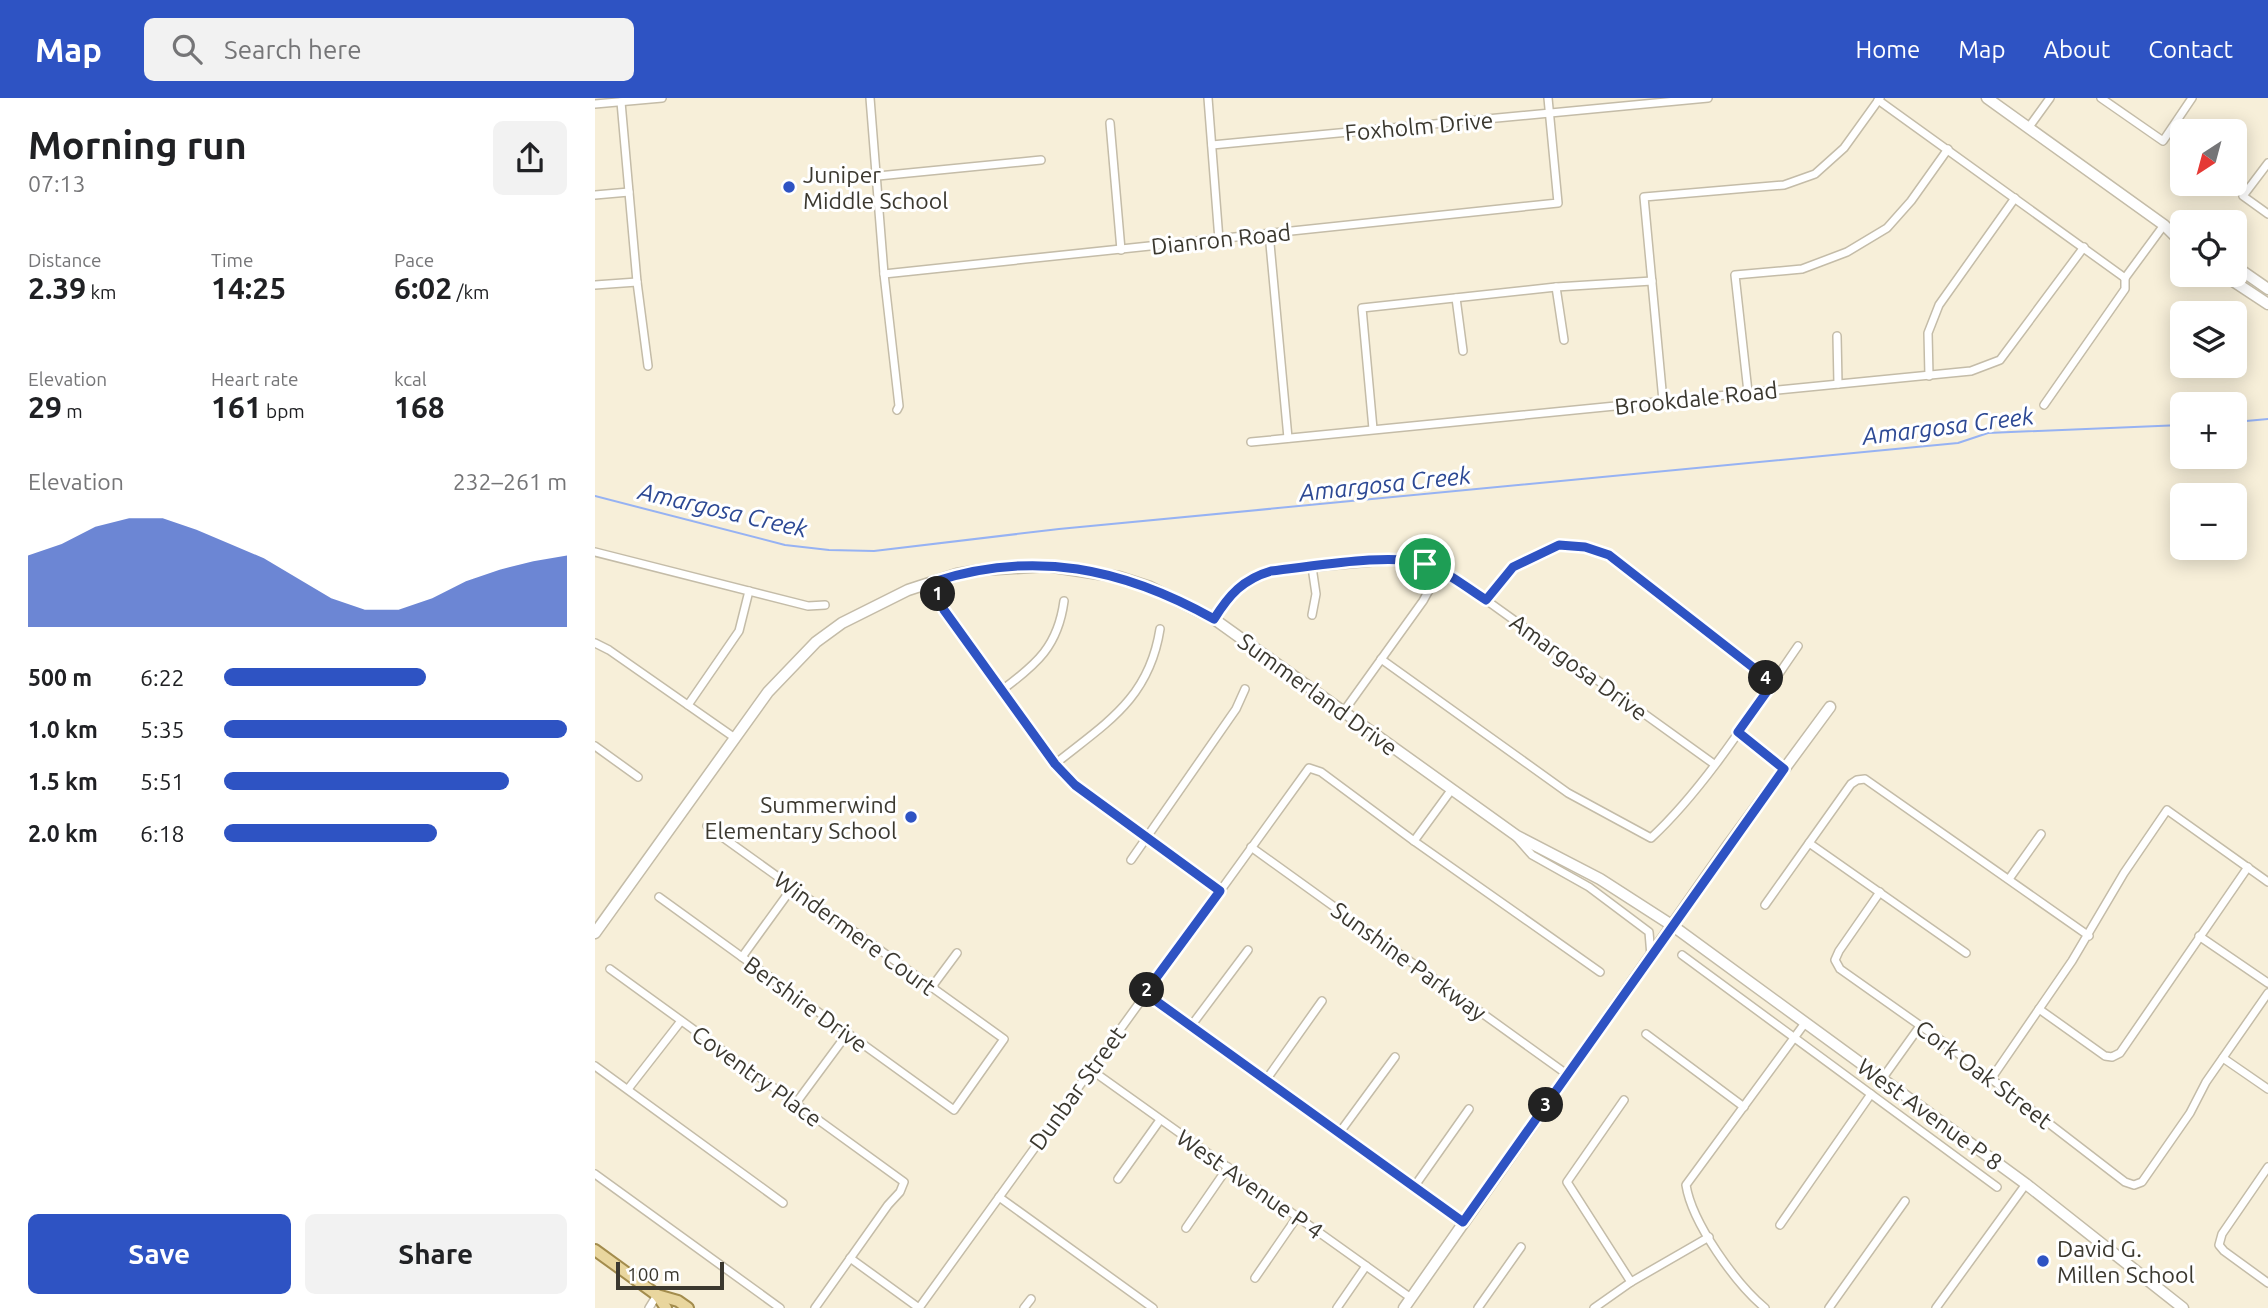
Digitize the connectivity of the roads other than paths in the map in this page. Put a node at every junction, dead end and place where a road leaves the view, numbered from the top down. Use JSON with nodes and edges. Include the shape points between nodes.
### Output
{"nodes":[{"id":1,"x":662,"y":98,"type":"edge"},
{"id":2,"x":870,"y":98,"type":"edge"},
{"id":3,"x":1208,"y":98,"type":"edge"},
{"id":4,"x":1548,"y":98,"type":"edge"},
{"id":5,"x":1709,"y":98,"type":"edge"},
{"id":6,"x":1987,"y":98,"type":"edge"},
{"id":7,"x":2050,"y":98,"type":"edge"},
{"id":8,"x":2101,"y":98,"type":"edge"},
{"id":9,"x":2192,"y":98,"type":"edge"},
{"id":10,"x":1879,"y":99,"type":"edge"},
{"id":11,"x":621,"y":102,"type":"junction"},
{"id":12,"x":595,"y":104,"type":"edge"},
{"id":13,"x":1550,"y":115,"type":"junction"},
{"id":14,"x":1110,"y":123,"type":"dead end"},
{"id":15,"x":2029,"y":127,"type":"junction"},
{"id":16,"x":1212,"y":145,"type":"junction"},
{"id":17,"x":1948,"y":149,"type":"junction"},
{"id":18,"x":1041,"y":160,"type":"dead end"},
{"id":19,"x":2268,"y":163,"type":"edge"},
{"id":20,"x":878,"y":176,"type":"junction"},
{"id":21,"x":629,"y":192,"type":"junction"},
{"id":22,"x":595,"y":195,"type":"edge"},
{"id":23,"x":2015,"y":198,"type":"junction"},
{"id":24,"x":2268,"y":214,"type":"edge"},
{"id":25,"x":2164,"y":225,"type":"junction"},
{"id":26,"x":2170,"y":227,"type":"edge"},
{"id":27,"x":2170,"y":231,"type":"edge"},
{"id":28,"x":1269,"y":233,"type":"junction"},
{"id":29,"x":1219,"y":240,"type":"junction"},
{"id":30,"x":2084,"y":247,"type":"junction"},
{"id":31,"x":1121,"y":250,"type":"junction"},
{"id":32,"x":884,"y":274,"type":"junction"},
{"id":33,"x":2247,"y":274,"type":"edge"},
{"id":34,"x":2125,"y":278,"type":"junction"},
{"id":35,"x":1652,"y":281,"type":"junction"},
{"id":36,"x":637,"y":282,"type":"junction"},
{"id":37,"x":595,"y":285,"type":"edge"},
{"id":38,"x":2242,"y":287,"type":"edge"},
{"id":39,"x":1556,"y":288,"type":"junction"},
{"id":40,"x":2268,"y":289,"type":"edge"},
{"id":41,"x":1456,"y":298,"type":"junction"},
{"id":42,"x":2268,"y":304,"type":"edge"},
{"id":43,"x":1837,"y":336,"type":"dead end"},
{"id":44,"x":1564,"y":340,"type":"dead end"},
{"id":45,"x":1463,"y":351,"type":"dead end"},
{"id":46,"x":648,"y":366,"type":"dead end"},
{"id":47,"x":1929,"y":376,"type":"junction"},
{"id":48,"x":1838,"y":384,"type":"junction"},
{"id":49,"x":1748,"y":392,"type":"junction"},
{"id":50,"x":1663,"y":401,"type":"junction"},
{"id":51,"x":2044,"y":405,"type":"dead end"},
{"id":52,"x":897,"y":410,"type":"dead end"},
{"id":53,"x":1373,"y":429,"type":"junction"},
{"id":54,"x":1288,"y":438,"type":"junction"},
{"id":55,"x":1251,"y":442,"type":"dead end"},
{"id":56,"x":595,"y":552,"type":"edge"},
{"id":57,"x":1312,"y":567,"type":"junction"},
{"id":58,"x":1440,"y":570,"type":"junction"},
{"id":59,"x":933,"y":582,"type":"junction"},
{"id":60,"x":749,"y":591,"type":"junction"},
{"id":61,"x":1486,"y":600,"type":"junction"},
{"id":62,"x":1064,"y":601,"type":"dead end"},
{"id":63,"x":825,"y":605,"type":"dead end"},
{"id":64,"x":1312,"y":615,"type":"dead end"},
{"id":65,"x":1214,"y":619,"type":"junction"},
{"id":66,"x":1160,"y":629,"type":"dead end"},
{"id":67,"x":595,"y":643,"type":"edge"},
{"id":68,"x":1798,"y":646,"type":"dead end"},
{"id":69,"x":1381,"y":659,"type":"junction"},
{"id":70,"x":1773,"y":683,"type":"junction"},
{"id":71,"x":1002,"y":690,"type":"junction"},
{"id":72,"x":1245,"y":690,"type":"dead end"},
{"id":73,"x":688,"y":705,"type":"junction"},
{"id":74,"x":1830,"y":707,"type":"dead end"},
{"id":75,"x":1344,"y":711,"type":"junction"},
{"id":76,"x":1738,"y":732,"type":"junction"},
{"id":77,"x":735,"y":738,"type":"junction"},
{"id":78,"x":595,"y":746,"type":"edge"},
{"id":79,"x":1055,"y":764,"type":"junction"},
{"id":80,"x":1714,"y":764,"type":"junction"},
{"id":81,"x":1784,"y":769,"type":"junction"},
{"id":82,"x":638,"y":777,"type":"dead end"},
{"id":83,"x":1452,"y":789,"type":"junction"},
{"id":84,"x":707,"y":826,"type":"dead end"},
{"id":85,"x":1509,"y":830,"type":"junction"},
{"id":86,"x":2041,"y":834,"type":"dead end"},
{"id":87,"x":1147,"y":837,"type":"junction"},
{"id":88,"x":1414,"y":841,"type":"junction"},
{"id":89,"x":1809,"y":843,"type":"junction"},
{"id":90,"x":1251,"y":847,"type":"junction"},
{"id":91,"x":1131,"y":860,"type":"dead end"},
{"id":92,"x":2248,"y":867,"type":"junction"},
{"id":93,"x":2009,"y":879,"type":"junction"},
{"id":94,"x":2268,"y":881,"type":"edge"},
{"id":95,"x":792,"y":888,"type":"junction"},
{"id":96,"x":1220,"y":891,"type":"junction"},
{"id":97,"x":1880,"y":892,"type":"junction"},
{"id":98,"x":659,"y":897,"type":"dead end"},
{"id":99,"x":1765,"y":905,"type":"dead end"},
{"id":100,"x":1673,"y":926,"type":"junction"},
{"id":101,"x":595,"y":933,"type":"edge"},
{"id":102,"x":2089,"y":936,"type":"junction"},
{"id":103,"x":2199,"y":936,"type":"junction"},
{"id":104,"x":1248,"y":950,"type":"dead end"},
{"id":105,"x":957,"y":953,"type":"dead end"},
{"id":106,"x":1966,"y":953,"type":"dead end"},
{"id":107,"x":1651,"y":956,"type":"junction"},
{"id":108,"x":1682,"y":956,"type":"dead end"},
{"id":109,"x":742,"y":957,"type":"junction"},
{"id":110,"x":611,"y":969,"type":"dead end"},
{"id":111,"x":1600,"y":972,"type":"dead end"},
{"id":112,"x":2268,"y":984,"type":"edge"},
{"id":113,"x":931,"y":988,"type":"junction"},
{"id":114,"x":1145,"y":993,"type":"junction"},
{"id":115,"x":2268,"y":993,"type":"edge"},
{"id":116,"x":1322,"y":1001,"type":"dead end"},
{"id":117,"x":2039,"y":1009,"type":"junction"},
{"id":118,"x":681,"y":1021,"type":"junction"},
{"id":119,"x":1805,"y":1023,"type":"junction"},
{"id":120,"x":1191,"y":1026,"type":"junction"},
{"id":121,"x":1920,"y":1026,"type":"junction"},
{"id":122,"x":847,"y":1034,"type":"junction"},
{"id":123,"x":1646,"y":1034,"type":"dead end"},
{"id":124,"x":1795,"y":1037,"type":"junction"},
{"id":125,"x":1395,"y":1057,"type":"dead end"},
{"id":126,"x":2223,"y":1058,"type":"junction"},
{"id":127,"x":595,"y":1066,"type":"edge"},
{"id":128,"x":1090,"y":1069,"type":"junction"},
{"id":129,"x":1567,"y":1075,"type":"junction"},
{"id":130,"x":1882,"y":1079,"type":"junction"},
{"id":131,"x":1991,"y":1079,"type":"junction"},
{"id":132,"x":1266,"y":1080,"type":"junction"},
{"id":133,"x":628,"y":1089,"type":"junction"},
{"id":134,"x":2268,"y":1089,"type":"edge"},
{"id":135,"x":1871,"y":1094,"type":"junction"},
{"id":136,"x":1624,"y":1100,"type":"dead end"},
{"id":137,"x":796,"y":1104,"type":"junction"},
{"id":138,"x":1744,"y":1107,"type":"junction"},
{"id":139,"x":1469,"y":1109,"type":"dead end"},
{"id":140,"x":954,"y":1110,"type":"joint"},
{"id":141,"x":1160,"y":1120,"type":"junction"},
{"id":142,"x":1340,"y":1132,"type":"junction"},
{"id":143,"x":1228,"y":1167,"type":"junction"},
{"id":144,"x":2268,"y":1167,"type":"edge"},
{"id":145,"x":595,"y":1174,"type":"edge"},
{"id":146,"x":1118,"y":1179,"type":"dead end"},
{"id":147,"x":2026,"y":1184,"type":"junction"},
{"id":148,"x":1414,"y":1187,"type":"junction"},
{"id":149,"x":1997,"y":1187,"type":"dead end"},
{"id":150,"x":999,"y":1197,"type":"junction"},
{"id":151,"x":1905,"y":1201,"type":"dead end"},
{"id":152,"x":783,"y":1203,"type":"dead end"},
{"id":153,"x":1297,"y":1217,"type":"junction"},
{"id":154,"x":1463,"y":1222,"type":"junction"},
{"id":155,"x":1780,"y":1225,"type":"dead end"},
{"id":156,"x":1186,"y":1228,"type":"dead end"},
{"id":157,"x":1709,"y":1237,"type":"junction"},
{"id":158,"x":1521,"y":1247,"type":"dead end"},
{"id":159,"x":595,"y":1250,"type":"edge"},
{"id":160,"x":850,"y":1258,"type":"junction"},
{"id":161,"x":1366,"y":1266,"type":"junction"},
{"id":162,"x":1255,"y":1278,"type":"dead end"},
{"id":163,"x":1631,"y":1282,"type":"junction"},
{"id":164,"x":2268,"y":1283,"type":"edge"},
{"id":165,"x":657,"y":1295,"type":"junction"},
{"id":166,"x":1411,"y":1298,"type":"junction"},
{"id":167,"x":1031,"y":1300,"type":"dead end"},
{"id":168,"x":649,"y":1308,"type":"edge"},
{"id":169,"x":666,"y":1308,"type":"edge"},
{"id":170,"x":688,"y":1308,"type":"edge"},
{"id":171,"x":780,"y":1308,"type":"edge"},
{"id":172,"x":815,"y":1308,"type":"edge"},
{"id":173,"x":919,"y":1308,"type":"edge"},
{"id":174,"x":1024,"y":1308,"type":"edge"},
{"id":175,"x":1153,"y":1308,"type":"edge"},
{"id":176,"x":1337,"y":1308,"type":"edge"},
{"id":177,"x":1404,"y":1308,"type":"edge"},
{"id":178,"x":1478,"y":1308,"type":"edge"},
{"id":179,"x":1594,"y":1308,"type":"edge"},
{"id":180,"x":1765,"y":1308,"type":"edge"},
{"id":181,"x":1829,"y":1308,"type":"edge"},
{"id":182,"x":1936,"y":1308,"type":"edge"},
{"id":183,"x":2183,"y":1308,"type":"edge"}],
"edges":[{"from":1,"to":11,"type":"street"},
{"from":2,"to":20,"type":"street"},
{"from":3,"to":16,"type":"street"},
{"from":4,"to":13,"type":"street"},
{"from":5,"to":13,"type":"street","name":"Foxholm Drive"},
{"from":6,"to":15,"type":"street"},
{"from":7,"to":15,"type":"street"},
{"from":8,"to":9,"type":"street","via":[[2163,141]]},
{"from":10,"to":17,"type":"street"},
{"from":10,"to":35,"type":"street","via":[[1844,148],[1815,174],[1784,185],[1643,197]]},
{"from":11,"to":12,"type":"street"},
{"from":11,"to":21,"type":"street"},
{"from":13,"to":16,"type":"street","name":"Foxholm Drive"},
{"from":13,"to":28,"type":"street","name":"Dianron Road","via":[[1558,203]]},
{"from":14,"to":31,"type":"street"},
{"from":15,"to":25,"type":"street"},
{"from":16,"to":29,"type":"street"},
{"from":17,"to":23,"type":"street"},
{"from":17,"to":49,"type":"street","via":[[1887,228],[1847,252],[1802,269],[1735,275]]},
{"from":18,"to":20,"type":"street"},
{"from":19,"to":24,"type":"street","via":[[2243,196]]},
{"from":20,"to":32,"type":"street"},
{"from":21,"to":22,"type":"street"},
{"from":21,"to":36,"type":"street"},
{"from":23,"to":30,"type":"street"},
{"from":23,"to":47,"type":"street","via":[[1939,305],[1928,333]]},
{"from":25,"to":26,"type":"street"},
{"from":25,"to":27,"type":"street"},
{"from":25,"to":34,"type":"street"},
{"from":28,"to":29,"type":"street","name":"Dianron Road"},
{"from":28,"to":54,"type":"street"},
{"from":29,"to":31,"type":"street","name":"Dianron Road"},
{"from":30,"to":34,"type":"street"},
{"from":30,"to":47,"type":"street","name":"Brookdale Road","via":[[2000,360],[1971,371]]},
{"from":31,"to":32,"type":"street","name":"Dianron Road"},
{"from":32,"to":52,"type":"street"},
{"from":33,"to":40,"type":"street"},
{"from":34,"to":51,"type":"street","via":[[2125,289]]},
{"from":35,"to":39,"type":"street"},
{"from":35,"to":50,"type":"street"},
{"from":36,"to":37,"type":"street"},
{"from":36,"to":46,"type":"street"},
{"from":38,"to":42,"type":"street"},
{"from":39,"to":41,"type":"street"},
{"from":39,"to":44,"type":"street"},
{"from":41,"to":45,"type":"street"},
{"from":41,"to":53,"type":"street","via":[[1362,308]]},
{"from":43,"to":48,"type":"street"},
{"from":47,"to":48,"type":"street","name":"Brookdale Road"},
{"from":48,"to":49,"type":"street","name":"Brookdale Road"},
{"from":49,"to":50,"type":"street","name":"Brookdale Road"},
{"from":50,"to":53,"type":"street","name":"Brookdale Road"},
{"from":53,"to":54,"type":"street","name":"Brookdale Road"},
{"from":54,"to":55,"type":"street","name":"Brookdale Road"},
{"from":56,"to":60,"type":"street"},
{"from":57,"to":58,"type":"street","name":"Amargosa Drive","via":[[1406,559]]},
{"from":57,"to":64,"type":"street","via":[[1316,594]]},
{"from":57,"to":65,"type":"street","name":"Amargosa Drive","via":[[1254,576],[1238,586]]},
{"from":58,"to":61,"type":"street","name":"Amargosa Drive"},
{"from":58,"to":69,"type":"street"},
{"from":59,"to":65,"type":"street","name":"Summerland Drive","via":[[981,570],[1076,569],[1150,587]]},
{"from":59,"to":71,"type":"street","via":[[944,610]]},
{"from":59,"to":77,"type":"street","name":"Summerland Drive","via":[[842,623],[818,640],[768,692]]},
{"from":60,"to":63,"type":"street","via":[[808,606]]},
{"from":60,"to":73,"type":"street","via":[[739,631]]},
{"from":61,"to":70,"type":"street","via":[[1513,567],[1559,545],[1585,547],[1609,555]]},
{"from":61,"to":80,"type":"street","name":"Amargosa Drive"},
{"from":62,"to":71,"type":"street","via":[[1058,629],[1039,661]]},
{"from":65,"to":75,"type":"street","name":"Summerland Drive"},
{"from":66,"to":79,"type":"street","via":[[1157,649],[1132,699]]},
{"from":67,"to":73,"type":"street"},
{"from":68,"to":70,"type":"street"},
{"from":69,"to":75,"type":"street"},
{"from":69,"to":80,"type":"street","via":[[1568,793],[1651,838]]},
{"from":70,"to":76,"type":"street"},
{"from":71,"to":79,"type":"street"},
{"from":72,"to":87,"type":"street"},
{"from":73,"to":77,"type":"street"},
{"from":74,"to":81,"type":"street"},
{"from":75,"to":83,"type":"street","name":"Summerland Drive"},
{"from":76,"to":80,"type":"street"},
{"from":76,"to":81,"type":"street"},
{"from":77,"to":101,"type":"street","name":"Summerland Drive"},
{"from":78,"to":82,"type":"street"},
{"from":79,"to":87,"type":"street","via":[[1075,785]]},
{"from":81,"to":100,"type":"street"},
{"from":83,"to":85,"type":"street","name":"Summerland Drive"},
{"from":83,"to":88,"type":"street"},
{"from":84,"to":95,"type":"street","name":"Windermere Court"},
{"from":85,"to":100,"type":"street","name":"Summerland Drive","via":[[1600,878]]},
{"from":85,"to":107,"type":"street","via":[[1532,855],[1588,887],[1649,932]]},
{"from":86,"to":93,"type":"street"},
{"from":87,"to":91,"type":"street"},
{"from":87,"to":96,"type":"street"},
{"from":88,"to":90,"type":"street","name":"Dunbar Street","via":[[1321,772],[1309,768]]},
{"from":88,"to":111,"type":"street"},
{"from":89,"to":93,"type":"street","via":[[1851,784],[1865,779]]},
{"from":89,"to":97,"type":"street"},
{"from":89,"to":99,"type":"street"},
{"from":90,"to":96,"type":"street","name":"Dunbar Street"},
{"from":90,"to":129,"type":"street","name":"Sunshine Parkway"},
{"from":92,"to":94,"type":"street"},
{"from":92,"to":102,"type":"street","via":[[2167,810]]},
{"from":92,"to":103,"type":"street"},
{"from":93,"to":102,"type":"street"},
{"from":95,"to":109,"type":"street"},
{"from":95,"to":113,"type":"street","name":"Windermere Court"},
{"from":96,"to":114,"type":"street","name":"Dunbar Street"},
{"from":97,"to":106,"type":"street"},
{"from":97,"to":121,"type":"street","name":"Cork Oak Street","via":[[1835,960]]},
{"from":98,"to":109,"type":"street","name":"Bershire Drive"},
{"from":100,"to":107,"type":"street"},
{"from":100,"to":119,"type":"street","name":"West Avenue P 8"},
{"from":102,"to":117,"type":"street"},
{"from":103,"to":112,"type":"street"},
{"from":103,"to":117,"type":"street","via":[[2120,1053],[2112,1057]]},
{"from":104,"to":120,"type":"street"},
{"from":105,"to":113,"type":"street"},
{"from":107,"to":129,"type":"street"},
{"from":108,"to":124,"type":"street","name":"West Avenue P 8"},
{"from":109,"to":122,"type":"street","name":"Bershire Drive"},
{"from":110,"to":118,"type":"street","name":"Coventry Place"},
{"from":113,"to":140,"type":"street","name":"Windermere Court","via":[[1004,1039]]},
{"from":114,"to":120,"type":"street"},
{"from":114,"to":128,"type":"street","name":"Dunbar Street"},
{"from":115,"to":126,"type":"street"},
{"from":116,"to":132,"type":"street"},
{"from":117,"to":131,"type":"street"},
{"from":118,"to":133,"type":"street"},
{"from":118,"to":137,"type":"street","name":"Coventry Place"},
{"from":119,"to":124,"type":"street"},
{"from":119,"to":130,"type":"street","name":"West Avenue P 8"},
{"from":120,"to":132,"type":"street"},
{"from":121,"to":130,"type":"street"},
{"from":121,"to":131,"type":"street","name":"Cork Oak Street"},
{"from":122,"to":137,"type":"street"},
{"from":122,"to":140,"type":"street","name":"Bershire Drive"},
{"from":123,"to":138,"type":"street"},
{"from":124,"to":135,"type":"street","name":"West Avenue P 8"},
{"from":124,"to":138,"type":"street"},
{"from":125,"to":142,"type":"street"},
{"from":126,"to":131,"type":"street","name":"Cork Oak Street","via":[[2142,1182],[2134,1185]]},
{"from":126,"to":134,"type":"street"},
{"from":127,"to":133,"type":"street"},
{"from":128,"to":141,"type":"street","name":"West Avenue P 4"},
{"from":128,"to":150,"type":"street","name":"Dunbar Street"},
{"from":129,"to":154,"type":"street"},
{"from":130,"to":147,"type":"street","name":"West Avenue P 8"},
{"from":132,"to":142,"type":"street"},
{"from":133,"to":152,"type":"street"},
{"from":135,"to":149,"type":"street","name":"West Avenue P 8"},
{"from":135,"to":155,"type":"street"},
{"from":136,"to":163,"type":"street","via":[[1567,1182]]},
{"from":137,"to":160,"type":"street","name":"Coventry Place","via":[[904,1182]]},
{"from":138,"to":157,"type":"street","via":[[1686,1185]]},
{"from":139,"to":148,"type":"street"},
{"from":141,"to":143,"type":"street","name":"West Avenue P 4"},
{"from":141,"to":146,"type":"street"},
{"from":142,"to":148,"type":"street"},
{"from":143,"to":153,"type":"street","name":"West Avenue P 4"},
{"from":143,"to":156,"type":"street"},
{"from":144,"to":164,"type":"street","via":[[2219,1245]]},
{"from":145,"to":171,"type":"street"},
{"from":147,"to":182,"type":"street"},
{"from":147,"to":183,"type":"street","name":"West Avenue P 8"},
{"from":148,"to":154,"type":"street"},
{"from":150,"to":173,"type":"street","name":"Dunbar Street"},
{"from":150,"to":175,"type":"street"},
{"from":151,"to":181,"type":"street"},
{"from":153,"to":161,"type":"street","name":"West Avenue P 4"},
{"from":153,"to":162,"type":"street"},
{"from":154,"to":166,"type":"street"},
{"from":157,"to":163,"type":"street"},
{"from":157,"to":180,"type":"street","via":[[1735,1277]]},
{"from":158,"to":178,"type":"street"},
{"from":159,"to":165,"type":"main road"},
{"from":160,"to":172,"type":"street"},
{"from":160,"to":173,"type":"street"},
{"from":161,"to":166,"type":"street","name":"West Avenue P 4"},
{"from":161,"to":176,"type":"street"},
{"from":163,"to":179,"type":"street"},
{"from":165,"to":168,"type":"street"},
{"from":165,"to":169,"type":"main road"},
{"from":165,"to":170,"type":"main road"},
{"from":166,"to":177,"type":"street"},
{"from":167,"to":174,"type":"street"}]}
